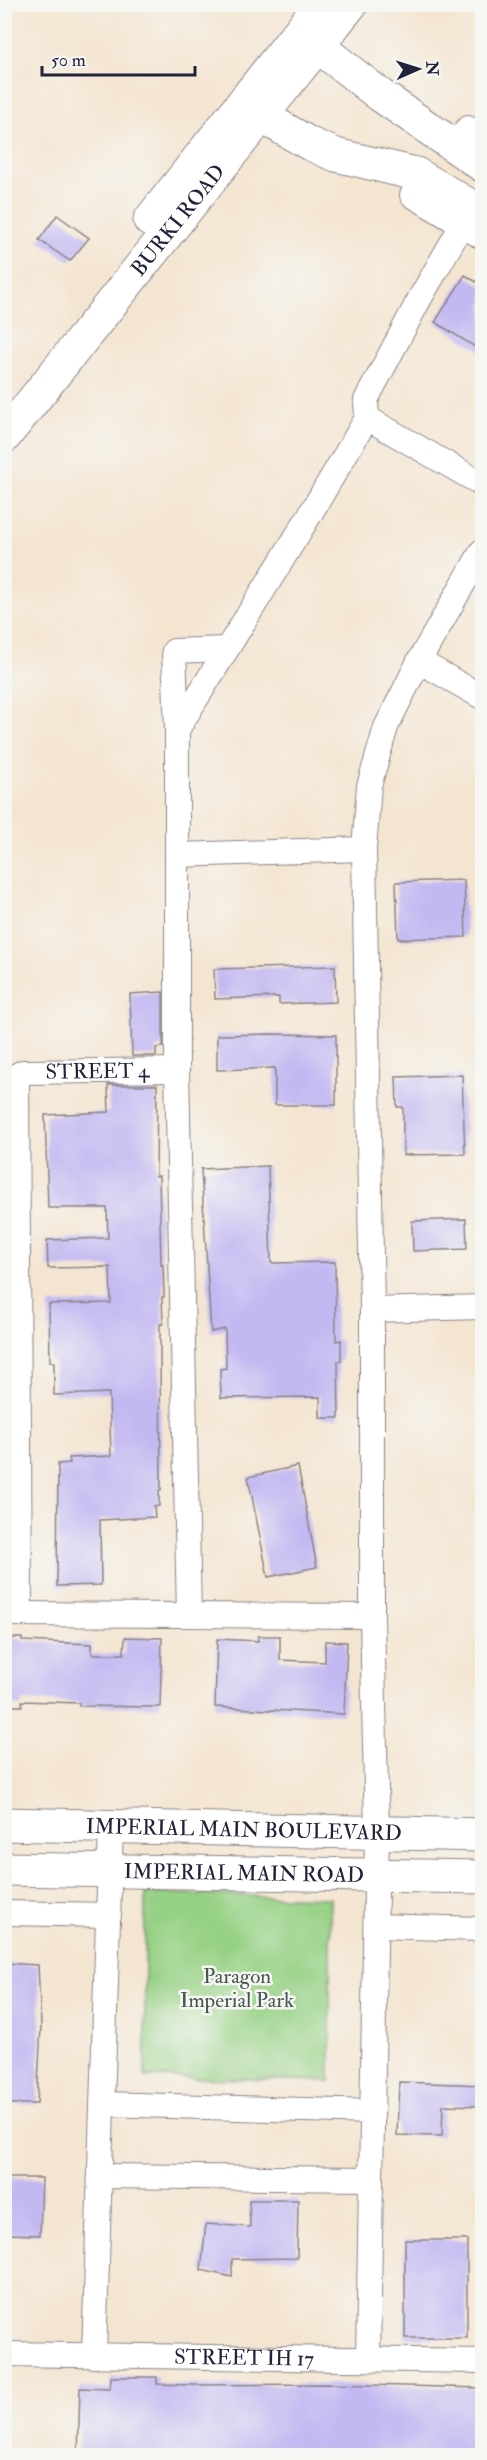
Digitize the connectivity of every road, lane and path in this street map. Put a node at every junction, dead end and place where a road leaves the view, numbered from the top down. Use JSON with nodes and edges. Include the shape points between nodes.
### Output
{"nodes":[{"id":1,"x":321,"y":4,"type":"edge"},
{"id":2,"x":351,"y":4,"type":"edge"},
{"id":3,"x":308,"y":39,"type":"junction"},
{"id":4,"x":254,"y":110,"type":"junction"},
{"id":5,"x":468,"y":141,"type":"edge"},
{"id":6,"x":483,"y":165,"type":"edge"},
{"id":7,"x":472,"y":219,"type":"edge"},
{"id":8,"x":483,"y":237,"type":"edge"},
{"id":9,"x":4,"y":402,"type":"edge"},
{"id":10,"x":367,"y":418,"type":"junction"},
{"id":11,"x":4,"y":437,"type":"edge"},
{"id":12,"x":483,"y":484,"type":"edge"},
{"id":13,"x":483,"y":551,"type":"edge"},
{"id":14,"x":226,"y":649,"type":"junction"},
{"id":15,"x":419,"y":661,"type":"junction"},
{"id":16,"x":483,"y":697,"type":"edge"},
{"id":17,"x":177,"y":730,"type":"junction"},
{"id":18,"x":364,"y":849,"type":"junction"},
{"id":19,"x":177,"y":855,"type":"junction"},
{"id":20,"x":177,"y":1070,"type":"junction"},
{"id":21,"x":483,"y":1307,"type":"edge"},
{"id":22,"x":372,"y":1310,"type":"junction"},
{"id":23,"x":12,"y":1614,"type":"edge"},
{"id":24,"x":189,"y":1615,"type":"junction"},
{"id":25,"x":372,"y":1616,"type":"junction"},
{"id":26,"x":4,"y":1824,"type":"edge"},
{"id":27,"x":111,"y":1826,"type":"junction"},
{"id":28,"x":377,"y":1831,"type":"junction"},
{"id":29,"x":483,"y":1835,"type":"edge"},
{"id":30,"x":4,"y":1869,"type":"edge"},
{"id":31,"x":111,"y":1872,"type":"junction"},
{"id":32,"x":376,"y":1875,"type":"junction"},
{"id":33,"x":483,"y":1877,"type":"edge"},
{"id":34,"x":4,"y":1913,"type":"edge"},
{"id":35,"x":109,"y":1915,"type":"junction"},
{"id":36,"x":376,"y":1926,"type":"junction"},
{"id":37,"x":483,"y":1929,"type":"edge"},
{"id":38,"x":103,"y":2104,"type":"junction"},
{"id":39,"x":372,"y":2112,"type":"junction"},
{"id":40,"x":100,"y":2176,"type":"junction"},
{"id":41,"x":369,"y":2179,"type":"junction"},
{"id":42,"x":4,"y":2354,"type":"edge"},
{"id":43,"x":94,"y":2356,"type":"junction"},
{"id":44,"x":368,"y":2358,"type":"junction"},
{"id":45,"x":483,"y":2361,"type":"edge"}],
"edges":[{"from":1,"to":3,"type":"street","name":"BURKI ROAD"},
{"from":2,"to":3,"type":"street","name":"BURKI ROAD"},
{"from":3,"to":4,"type":"street","name":"BURKI ROAD"},
{"from":3,"to":5,"type":"street","via":[[380,95]]},
{"from":4,"to":7,"type":"street","via":[[336,155],[416,174]]},
{"from":4,"to":9,"type":"street","name":"BURKI ROAD"},
{"from":4,"to":11,"type":"street","name":"BURKI ROAD"},
{"from":5,"to":6,"type":"street"},
{"from":7,"to":8,"type":"street"},
{"from":7,"to":10,"type":"street","via":[[420,298],[366,400]]},
{"from":10,"to":12,"type":"street"},
{"from":10,"to":14,"type":"street"},
{"from":13,"to":15,"type":"street"},
{"from":14,"to":17,"type":"street"},
{"from":14,"to":17,"type":"street","via":[[174,651]]},
{"from":15,"to":16,"type":"street"},
{"from":15,"to":18,"type":"street","via":[[386,727],[369,786]]},
{"from":17,"to":19,"type":"street"},
{"from":18,"to":19,"type":"street"},
{"from":18,"to":22,"type":"street"},
{"from":19,"to":20,"type":"street"},
{"from":20,"to":23,"type":"street","name":"STREET 4","via":[[17,1075]]},
{"from":20,"to":24,"type":"street"},
{"from":21,"to":22,"type":"street"},
{"from":22,"to":25,"type":"street"},
{"from":23,"to":24,"type":"street"},
{"from":24,"to":25,"type":"street"},
{"from":25,"to":28,"type":"street"},
{"from":26,"to":27,"type":"street","name":"IMPERIAL MAIN BOULEVARD"},
{"from":27,"to":28,"type":"street","name":"IMPERIAL MAIN BOULEVARD"},
{"from":27,"to":31,"type":"street"},
{"from":28,"to":29,"type":"street","name":"IMPERIAL MAIN BOULEVARD"},
{"from":28,"to":32,"type":"street"},
{"from":30,"to":31,"type":"street","name":"IMPERIAL MAIN ROAD"},
{"from":31,"to":32,"type":"street","name":"IMPERIAL MAIN ROAD"},
{"from":31,"to":35,"type":"street"},
{"from":32,"to":33,"type":"street","name":"IMPERIAL MAIN ROAD"},
{"from":32,"to":36,"type":"street"},
{"from":34,"to":35,"type":"street"},
{"from":35,"to":38,"type":"street"},
{"from":36,"to":37,"type":"street"},
{"from":36,"to":39,"type":"street"},
{"from":38,"to":39,"type":"street"},
{"from":38,"to":40,"type":"street"},
{"from":39,"to":41,"type":"street"},
{"from":40,"to":41,"type":"street"},
{"from":40,"to":43,"type":"street"},
{"from":41,"to":44,"type":"street"},
{"from":42,"to":43,"type":"street","name":"STREET IH 17"},
{"from":43,"to":44,"type":"street","name":"STREET IH 17"},
{"from":44,"to":45,"type":"street","name":"STREET IH 17"}]}
